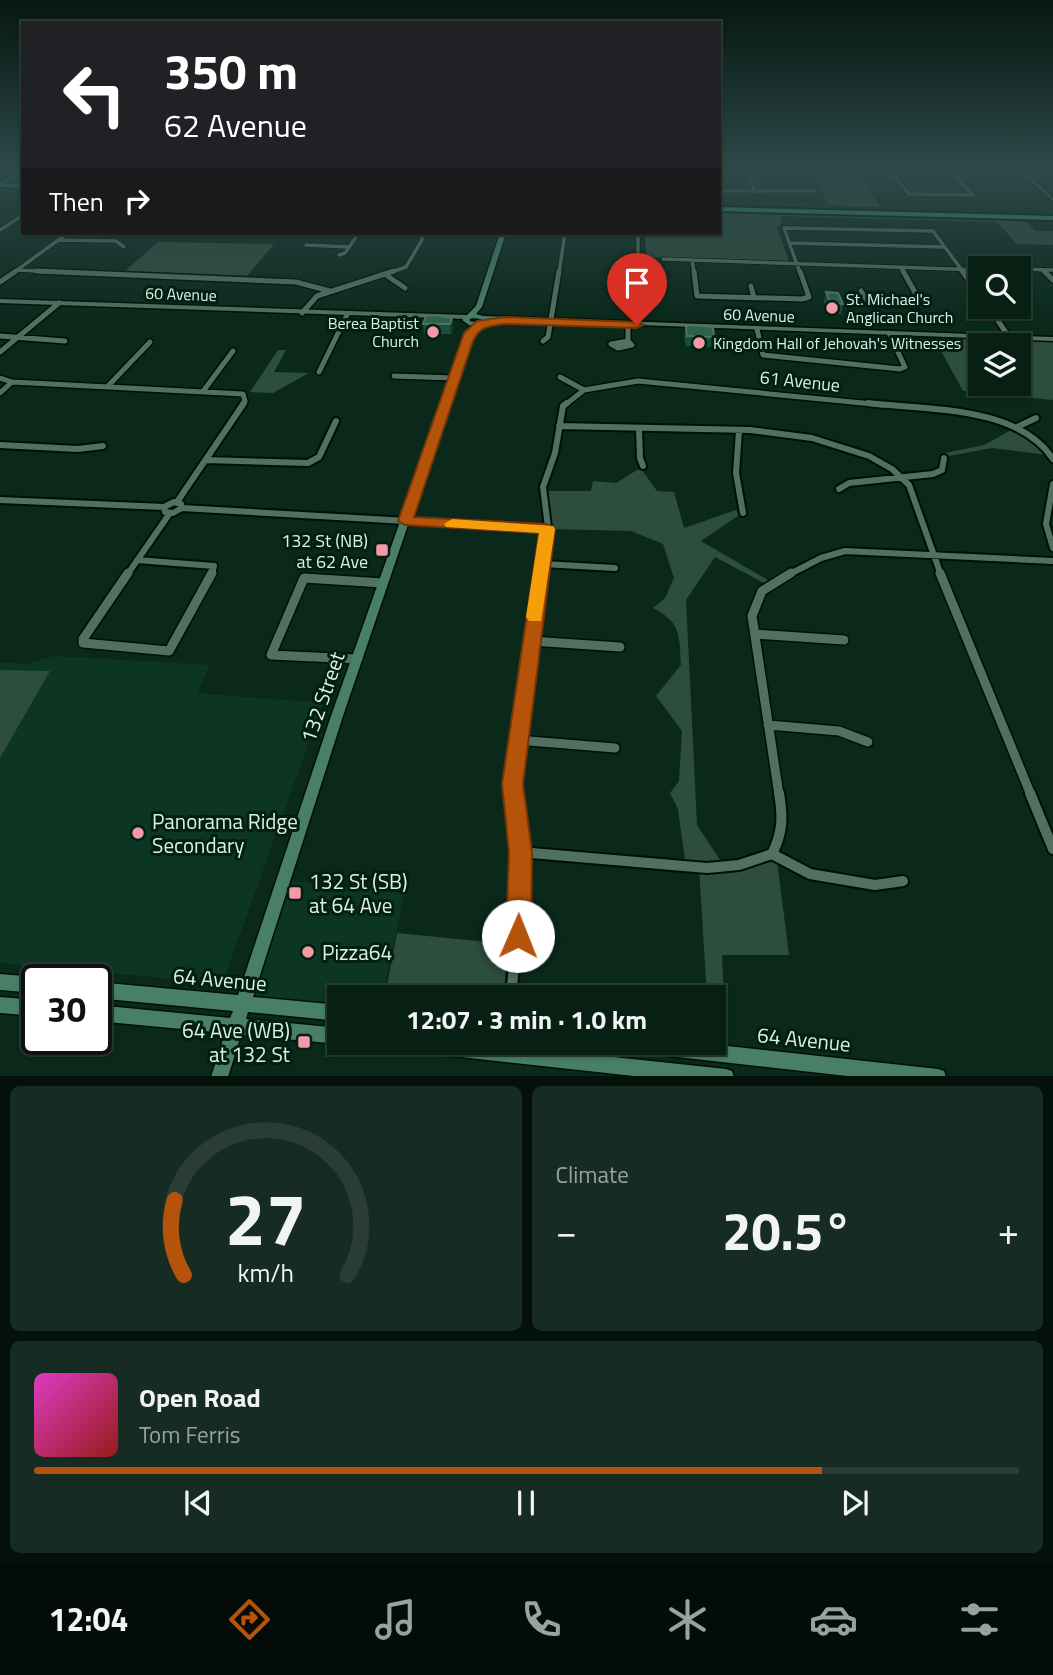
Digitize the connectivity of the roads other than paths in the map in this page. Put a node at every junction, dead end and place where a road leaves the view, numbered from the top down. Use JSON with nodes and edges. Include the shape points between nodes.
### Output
{"nodes":[{"id":1,"x":17,"y":219,"type":"edge"},
{"id":2,"x":0,"y":230,"type":"edge"},
{"id":3,"x":65,"y":235,"type":"edge"},
{"id":4,"x":358,"y":235,"type":"edge"},
{"id":5,"x":422,"y":235,"type":"edge"},
{"id":6,"x":502,"y":235,"type":"edge"},
{"id":7,"x":565,"y":235,"type":"edge"},
{"id":8,"x":638,"y":235,"type":"edge"},
{"id":9,"x":58,"y":240,"type":"junction"},
{"id":10,"x":789,"y":243,"type":"junction"},
{"id":11,"x":306,"y":245,"type":"dead end"},
{"id":12,"x":124,"y":247,"type":"dead end"},
{"id":13,"x":349,"y":247,"type":"junction"},
{"id":14,"x":943,"y":247,"type":"junction"},
{"id":15,"x":339,"y":256,"type":"dead end"},
{"id":16,"x":663,"y":259,"type":"dead end"},
{"id":17,"x":692,"y":260,"type":"junction"},
{"id":18,"x":797,"y":265,"type":"junction"},
{"id":19,"x":901,"y":268,"type":"junction"},
{"id":20,"x":961,"y":269,"type":"junction"},
{"id":21,"x":968,"y":269,"type":"edge"},
{"id":22,"x":17,"y":270,"type":"junction"},
{"id":23,"x":1031,"y":270,"type":"edge"},
{"id":24,"x":1043,"y":270,"type":"junction"},
{"id":25,"x":1053,"y":270,"type":"edge"},
{"id":26,"x":386,"y":275,"type":"junction"},
{"id":27,"x":968,"y":279,"type":"edge"},
{"id":28,"x":1053,"y":280,"type":"edge"},
{"id":29,"x":0,"y":282,"type":"edge"},
{"id":30,"x":751,"y":286,"type":"dead end"},
{"id":31,"x":405,"y":288,"type":"dead end"},
{"id":32,"x":330,"y":291,"type":"junction"},
{"id":33,"x":861,"y":291,"type":"dead end"},
{"id":34,"x":754,"y":298,"type":"junction"},
{"id":35,"x":0,"y":301,"type":"edge"},
{"id":36,"x":59,"y":303,"type":"junction"},
{"id":37,"x":479,"y":307,"type":"junction"},
{"id":38,"x":302,"y":313,"type":"junction"},
{"id":39,"x":346,"y":314,"type":"junction"},
{"id":40,"x":468,"y":320,"type":"junction"},
{"id":41,"x":483,"y":320,"type":"junction"},
{"id":42,"x":551,"y":322,"type":"junction"},
{"id":43,"x":628,"y":325,"type":"junction"},
{"id":44,"x":637,"y":325,"type":"junction"},
{"id":45,"x":757,"y":329,"type":"junction"},
{"id":46,"x":470,"y":333,"type":"junction"},
{"id":47,"x":889,"y":334,"type":"junction"},
{"id":48,"x":0,"y":336,"type":"edge"},
{"id":49,"x":968,"y":336,"type":"edge"},
{"id":50,"x":18,"y":337,"type":"junction"},
{"id":51,"x":1031,"y":338,"type":"edge"},
{"id":52,"x":1053,"y":339,"type":"edge"},
{"id":53,"x":65,"y":341,"type":"dead end"},
{"id":54,"x":543,"y":341,"type":"dead end"},
{"id":55,"x":628,"y":341,"type":"dead end"},
{"id":56,"x":150,"y":342,"type":"dead end"},
{"id":57,"x":233,"y":351,"type":"dead end"},
{"id":58,"x":0,"y":352,"type":"edge"},
{"id":59,"x":318,"y":372,"type":"dead end"},
{"id":60,"x":394,"y":376,"type":"dead end"},
{"id":61,"x":560,"y":377,"type":"dead end"},
{"id":62,"x":0,"y":378,"type":"edge"},
{"id":63,"x":454,"y":378,"type":"junction"},
{"id":64,"x":12,"y":382,"type":"junction"},
{"id":65,"x":108,"y":386,"type":"junction"},
{"id":66,"x":204,"y":390,"type":"junction"},
{"id":67,"x":584,"y":390,"type":"junction"},
{"id":68,"x":0,"y":393,"type":"edge"},
{"id":69,"x":1036,"y":418,"type":"dead end"},
{"id":70,"x":336,"y":421,"type":"dead end"},
{"id":71,"x":559,"y":425,"type":"junction"},
{"id":72,"x":1017,"y":427,"type":"junction"},
{"id":73,"x":639,"y":429,"type":"junction"},
{"id":74,"x":739,"y":431,"type":"junction"},
{"id":75,"x":0,"y":445,"type":"edge"},
{"id":76,"x":103,"y":446,"type":"dead end"},
{"id":77,"x":944,"y":458,"type":"dead end"},
{"id":78,"x":1053,"y":459,"type":"edge"},
{"id":79,"x":206,"y":460,"type":"junction"},
{"id":80,"x":643,"y":466,"type":"dead end"},
{"id":81,"x":903,"y":477,"type":"junction"},
{"id":82,"x":1053,"y":487,"type":"edge"},
{"id":83,"x":839,"y":489,"type":"dead end"},
{"id":84,"x":0,"y":500,"type":"edge"},
{"id":85,"x":180,"y":505,"type":"junction"},
{"id":86,"x":167,"y":510,"type":"junction"},
{"id":87,"x":743,"y":513,"type":"dead end"},
{"id":88,"x":405,"y":521,"type":"junction"},
{"id":89,"x":547,"y":529,"type":"junction"},
{"id":90,"x":1053,"y":548,"type":"edge"},
{"id":91,"x":932,"y":554,"type":"junction"},
{"id":92,"x":137,"y":560,"type":"junction"},
{"id":93,"x":1053,"y":561,"type":"edge"},
{"id":94,"x":543,"y":564,"type":"junction"},
{"id":95,"x":615,"y":569,"type":"dead end"},
{"id":96,"x":383,"y":583,"type":"junction"},
{"id":97,"x":755,"y":634,"type":"junction"},
{"id":98,"x":844,"y":640,"type":"dead end"},
{"id":99,"x":531,"y":641,"type":"junction"},
{"id":100,"x":620,"y":647,"type":"dead end"},
{"id":101,"x":358,"y":659,"type":"junction"},
{"id":102,"x":768,"y":725,"type":"junction"},
{"id":103,"x":517,"y":740,"type":"junction"},
{"id":104,"x":868,"y":742,"type":"dead end"},
{"id":105,"x":615,"y":748,"type":"dead end"},
{"id":106,"x":1053,"y":849,"type":"edge"},
{"id":107,"x":520,"y":852,"type":"junction"},
{"id":108,"x":772,"y":854,"type":"junction"},
{"id":109,"x":903,"y":881,"type":"dead end"},
{"id":110,"x":0,"y":982,"type":"edge"},
{"id":111,"x":21,"y":984,"type":"edge"},
{"id":112,"x":512,"y":985,"type":"edge"},
{"id":113,"x":112,"y":991,"type":"edge"},
{"id":114,"x":243,"y":1003,"type":"junction"},
{"id":115,"x":0,"y":1005,"type":"edge"},
{"id":116,"x":21,"y":1007,"type":"edge"},
{"id":117,"x":327,"y":1012,"type":"edge"},
{"id":118,"x":112,"y":1014,"type":"edge"},
{"id":119,"x":235,"y":1025,"type":"junction"},
{"id":120,"x":327,"y":1035,"type":"edge"},
{"id":121,"x":726,"y":1054,"type":"edge"},
{"id":122,"x":522,"y":1055,"type":"edge"},
{"id":123,"x":219,"y":1076,"type":"edge"},
{"id":124,"x":726,"y":1076,"type":"edge"},
{"id":125,"x":938,"y":1076,"type":"edge"}],
"edges":[{"from":1,"to":2,"type":"street"},
{"from":3,"to":9,"type":"street"},
{"from":4,"to":13,"type":"street"},
{"from":5,"to":26,"type":"street","via":[[409,264]]},
{"from":6,"to":37,"type":"main road"},
{"from":7,"to":42,"type":"street"},
{"from":8,"to":44,"type":"street"},
{"from":9,"to":12,"type":"street","via":[[116,241]]},
{"from":9,"to":22,"type":"street"},
{"from":10,"to":14,"type":"street"},
{"from":10,"to":14,"type":"street","via":[[784,228],[788,226],[933,232]]},
{"from":10,"to":18,"type":"street"},
{"from":11,"to":13,"type":"street"},
{"from":13,"to":15,"type":"street"},
{"from":14,"to":20,"type":"street"},
{"from":16,"to":17,"type":"street"},
{"from":17,"to":18,"type":"street"},
{"from":17,"to":34,"type":"street","via":[[697,296]]},
{"from":18,"to":19,"type":"street"},
{"from":18,"to":34,"type":"street","via":[[809,297]]},
{"from":19,"to":20,"type":"street"},
{"from":19,"to":33,"type":"street","via":[[922,305],[869,304]]},
{"from":20,"to":21,"type":"street"},
{"from":20,"to":27,"type":"street"},
{"from":22,"to":29,"type":"street"},
{"from":22,"to":32,"type":"street","via":[[296,282]]},
{"from":23,"to":24,"type":"street"},
{"from":24,"to":25,"type":"street"},
{"from":24,"to":28,"type":"street"},
{"from":26,"to":31,"type":"street"},
{"from":26,"to":32,"type":"street"},
{"from":30,"to":34,"type":"street"},
{"from":32,"to":38,"type":"street","via":[[314,298]]},
{"from":35,"to":36,"type":"street","name":"60 Avenue"},
{"from":36,"to":38,"type":"street","name":"60 Avenue"},
{"from":36,"to":50,"type":"street"},
{"from":37,"to":40,"type":"main road"},
{"from":37,"to":41,"type":"main road"},
{"from":38,"to":39,"type":"street","name":"60 Avenue"},
{"from":39,"to":40,"type":"street","name":"60 Avenue"},
{"from":39,"to":59,"type":"street"},
{"from":40,"to":41,"type":"main road"},
{"from":40,"to":46,"type":"main road"},
{"from":41,"to":42,"type":"street","name":"60 Avenue"},
{"from":41,"to":46,"type":"main road","name":"132 Street"},
{"from":42,"to":43,"type":"street","name":"60 Avenue"},
{"from":42,"to":54,"type":"street"},
{"from":43,"to":44,"type":"street","name":"60 Avenue"},
{"from":43,"to":55,"type":"street"},
{"from":44,"to":45,"type":"street","name":"60 Avenue"},
{"from":45,"to":47,"type":"street","name":"60 Avenue"},
{"from":45,"to":47,"type":"street","via":[[763,355],[900,369],[905,367]]},
{"from":46,"to":63,"type":"main road","name":"132 Street"},
{"from":47,"to":49,"type":"street","name":"60 Avenue"},
{"from":48,"to":50,"type":"street"},
{"from":50,"to":53,"type":"street"},
{"from":50,"to":58,"type":"street"},
{"from":51,"to":52,"type":"street","name":"60 Avenue"},
{"from":56,"to":65,"type":"street"},
{"from":57,"to":66,"type":"street"},
{"from":60,"to":63,"type":"street"},
{"from":61,"to":67,"type":"street"},
{"from":62,"to":64,"type":"street"},
{"from":63,"to":88,"type":"main road","name":"132 Street"},
{"from":64,"to":65,"type":"street"},
{"from":64,"to":68,"type":"street"},
{"from":65,"to":66,"type":"street"},
{"from":66,"to":79,"type":"street","via":[[246,396]]},
{"from":67,"to":71,"type":"street","via":[[564,407]]},
{"from":67,"to":72,"type":"street","name":"61 Avenue","via":[[638,382],[701,385],[952,411]]},
{"from":69,"to":72,"type":"street"},
{"from":70,"to":79,"type":"street","via":[[312,462]]},
{"from":71,"to":73,"type":"street"},
{"from":71,"to":89,"type":"street","via":[[555,453],[542,487]]},
{"from":72,"to":78,"type":"street","name":"61 Avenue","via":[[1043,445]]},
{"from":73,"to":74,"type":"street"},
{"from":73,"to":80,"type":"street"},
{"from":74,"to":81,"type":"street","via":[[848,446]]},
{"from":74,"to":87,"type":"street","via":[[736,473]]},
{"from":75,"to":76,"type":"street"},
{"from":77,"to":81,"type":"street","via":[[942,470]]},
{"from":79,"to":85,"type":"street"},
{"from":81,"to":83,"type":"street","via":[[849,483]]},
{"from":81,"to":91,"type":"street"},
{"from":82,"to":90,"type":"street","via":[[1045,516],[1046,536]]},
{"from":84,"to":86,"type":"street"},
{"from":85,"to":86,"type":"street"},
{"from":85,"to":88,"type":"street"},
{"from":86,"to":92,"type":"street"},
{"from":88,"to":89,"type":"street"},
{"from":88,"to":96,"type":"main road","name":"132 Street"},
{"from":89,"to":94,"type":"street"},
{"from":91,"to":93,"type":"street"},
{"from":91,"to":97,"type":"street","via":[[857,550],[800,568],[762,591],[752,616]]},
{"from":91,"to":106,"type":"street"},
{"from":92,"to":92,"type":"street","via":[[214,566],[169,651],[83,643]]},
{"from":94,"to":95,"type":"street"},
{"from":94,"to":99,"type":"street"},
{"from":96,"to":101,"type":"main road","name":"132 Street"},
{"from":96,"to":101,"type":"street","via":[[304,578],[271,654]]},
{"from":97,"to":98,"type":"street"},
{"from":97,"to":102,"type":"street"},
{"from":99,"to":100,"type":"street"},
{"from":99,"to":103,"type":"street"},
{"from":101,"to":114,"type":"main road","name":"132 Street"},
{"from":102,"to":104,"type":"street","via":[[839,731]]},
{"from":102,"to":108,"type":"street","via":[[783,819]]},
{"from":103,"to":105,"type":"street"},
{"from":103,"to":107,"type":"street","via":[[512,784]]},
{"from":107,"to":108,"type":"street","via":[[708,868],[739,865]]},
{"from":107,"to":112,"type":"street"},
{"from":108,"to":109,"type":"street","via":[[810,874],[875,885]]},
{"from":110,"to":111,"type":"main road"},
{"from":113,"to":114,"type":"main road","name":"64 Avenue"},
{"from":114,"to":117,"type":"main road","name":"64 Avenue"},
{"from":114,"to":119,"type":"main road","name":"132 Street"},
{"from":115,"to":116,"type":"main road"},
{"from":118,"to":119,"type":"main road"},
{"from":119,"to":120,"type":"main road"},
{"from":119,"to":123,"type":"main road","name":"132 Street"},
{"from":121,"to":125,"type":"main road","name":"64 Avenue"},
{"from":122,"to":124,"type":"main road"}]}
